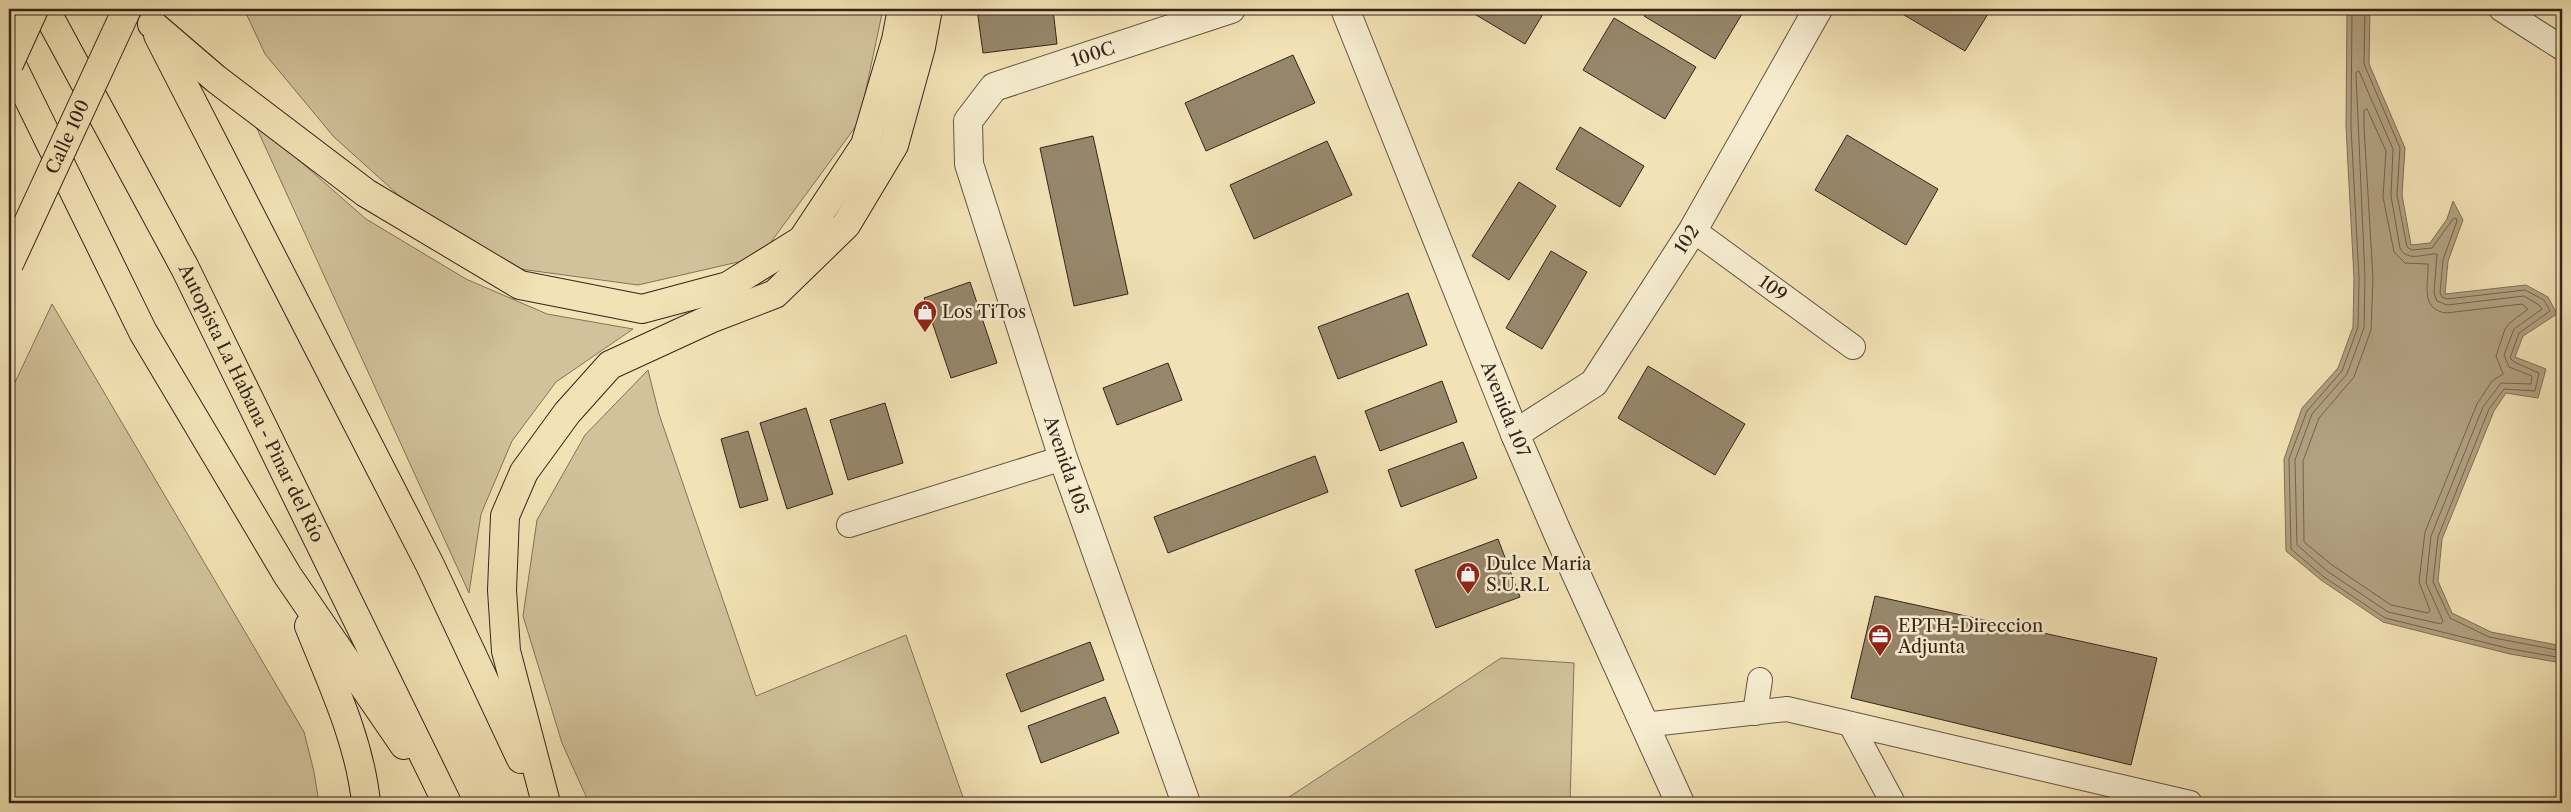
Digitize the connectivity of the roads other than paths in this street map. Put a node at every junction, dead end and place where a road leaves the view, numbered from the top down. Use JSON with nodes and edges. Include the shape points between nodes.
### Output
{"nodes":[{"id":1,"x":34,"y":9,"type":"edge"},
{"id":2,"x":45,"y":9,"type":"edge"},
{"id":3,"x":127,"y":9,"type":"edge"},
{"id":4,"x":902,"y":9,"type":"edge"},
{"id":5,"x":928,"y":9,"type":"edge"},
{"id":6,"x":1231,"y":9,"type":"edge"},
{"id":7,"x":1345,"y":9,"type":"edge"},
{"id":8,"x":1818,"y":9,"type":"edge"},
{"id":9,"x":2501,"y":9,"type":"edge"},
{"id":10,"x":148,"y":16,"type":"edge"},
{"id":11,"x":2562,"y":48,"type":"edge"},
{"id":12,"x":9,"y":59,"type":"edge"},
{"id":13,"x":9,"y":64,"type":"edge"},
{"id":14,"x":968,"y":121,"type":"joint"},
{"id":15,"x":1693,"y":230,"type":"junction"},
{"id":16,"x":9,"y":264,"type":"edge"},
{"id":17,"x":1853,"y":347,"type":"dead end"},
{"id":18,"x":1515,"y":434,"type":"junction"},
{"id":19,"x":1063,"y":458,"type":"junction"},
{"id":20,"x":849,"y":525,"type":"dead end"},
{"id":21,"x":288,"y":576,"type":"junction"},
{"id":22,"x":1760,"y":680,"type":"dead end"},
{"id":23,"x":1755,"y":713,"type":"junction"},
{"id":24,"x":1643,"y":725,"type":"junction"},
{"id":25,"x":1851,"y":725,"type":"junction"},
{"id":26,"x":366,"y":803,"type":"edge"},
{"id":27,"x":443,"y":803,"type":"edge"},
{"id":28,"x":447,"y":803,"type":"edge"},
{"id":29,"x":542,"y":803,"type":"edge"},
{"id":30,"x":546,"y":803,"type":"edge"},
{"id":31,"x":1186,"y":803,"type":"edge"},
{"id":32,"x":1680,"y":803,"type":"edge"},
{"id":33,"x":1893,"y":803,"type":"edge"},
{"id":34,"x":2190,"y":803,"type":"edge"}],
"edges":[{"from":1,"to":13,"type":"highway","bridge":true},
{"from":2,"to":28,"type":"highway","name":"Autopista La Habana - Pinar del Río","via":[[185,268]]},
{"from":3,"to":16,"type":"highway","name":"Calle 100","bridge":true},
{"from":4,"to":10,"type":"highway","via":[[865,145],[802,240],[728,286],[642,308],[520,285],[366,193],[216,79]]},
{"from":5,"to":30,"type":"highway","via":[[894,145],[846,225],[775,294],[710,319],[610,365],[567,413],[524,472],[505,516],[502,590],[505,642]]},
{"from":6,"to":14,"type":"street","name":"100C","via":[[994,87]]},
{"from":7,"to":18,"type":"street","name":"Avenida 107"},
{"from":8,"to":15,"type":"street","name":"102"},
{"from":9,"to":11,"type":"lane"},
{"from":10,"to":29,"type":"highway","via":[[430,565]]},
{"from":12,"to":21,"type":"highway","via":[[143,332]]},
{"from":14,"to":19,"type":"street","name":"Avenida 105","via":[[969,164]]},
{"from":15,"to":17,"type":"lane","name":"109"},
{"from":15,"to":18,"type":"street","name":"102","via":[[1594,383]]},
{"from":18,"to":24,"type":"street","name":"Avenida 107"},
{"from":19,"to":20,"type":"lane"},
{"from":19,"to":31,"type":"street","name":"Avenida 105"},
{"from":21,"to":26,"type":"highway","via":[[344,712],[365,788]]},
{"from":21,"to":27,"type":"highway"},
{"from":22,"to":23,"type":"lane"},
{"from":23,"to":24,"type":"lane"},
{"from":23,"to":25,"type":"lane","via":[[1786,709]]},
{"from":24,"to":32,"type":"street","name":"Avenida 107"},
{"from":25,"to":33,"type":"lane"},
{"from":25,"to":34,"type":"lane"}]}
